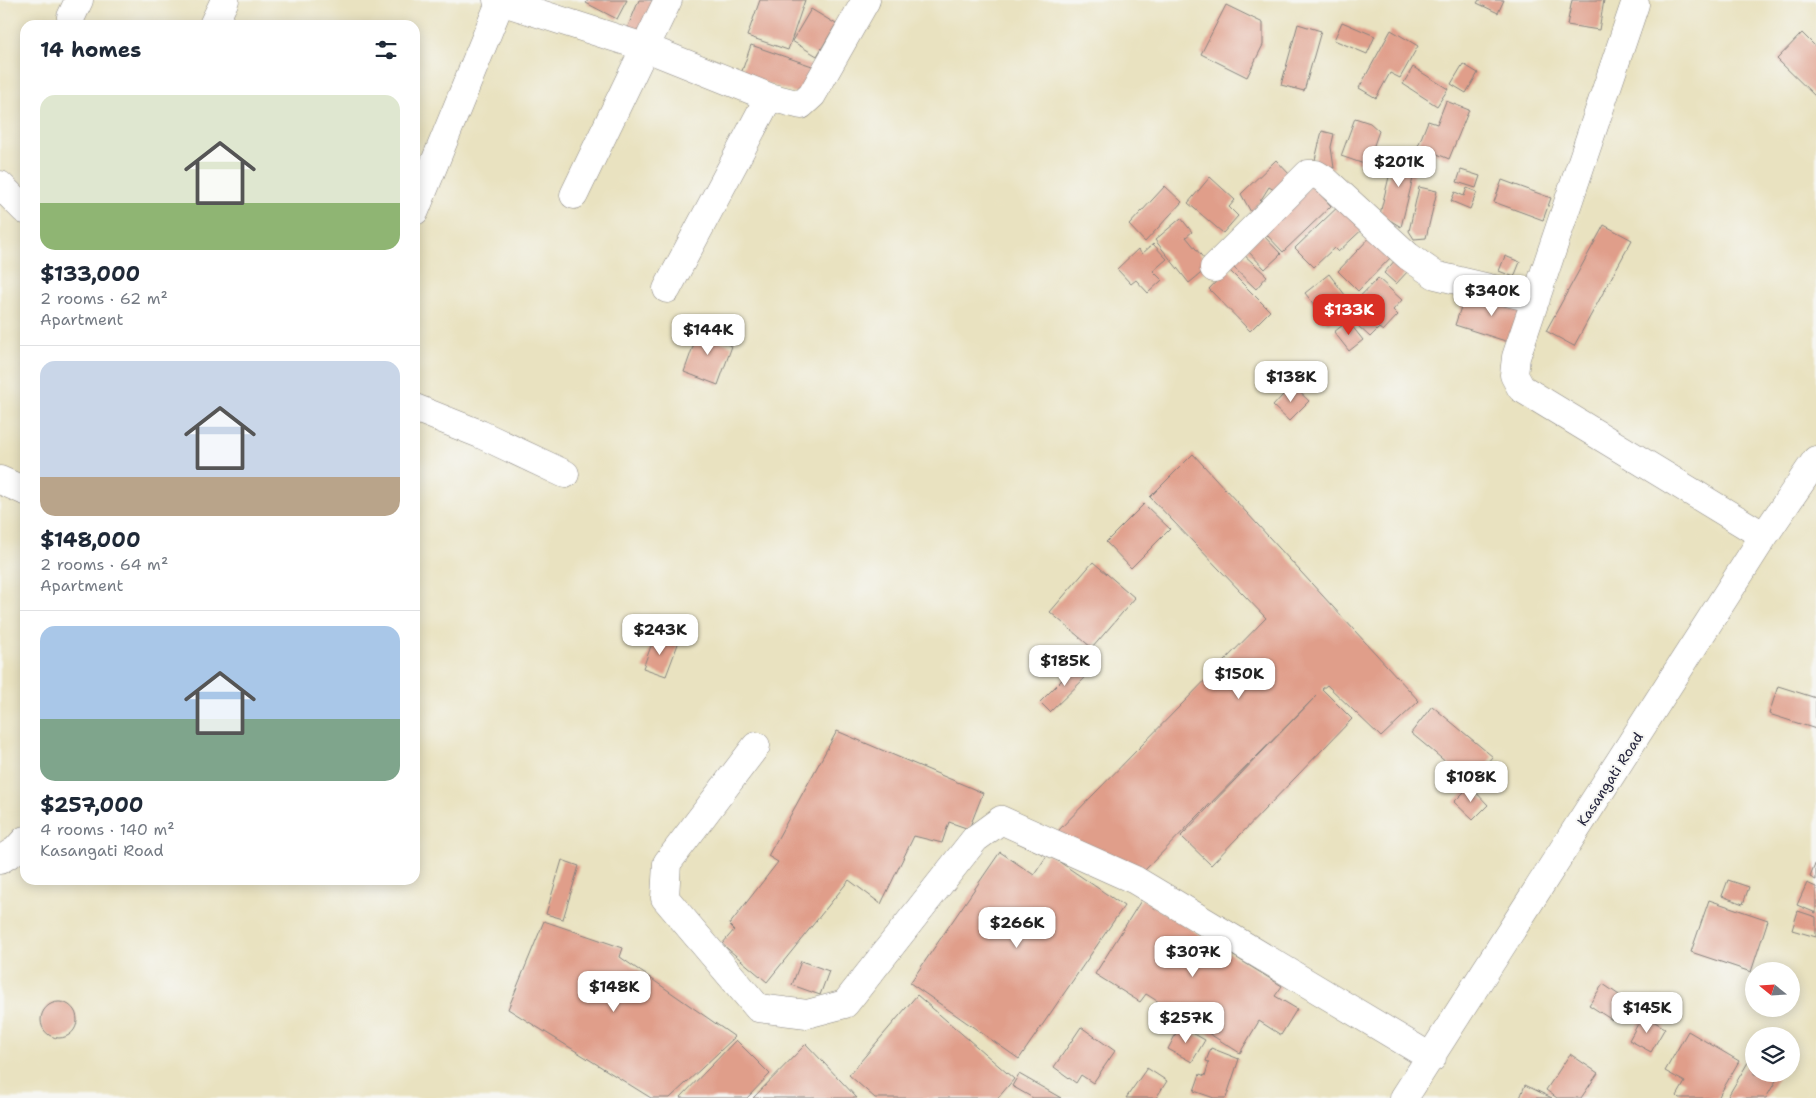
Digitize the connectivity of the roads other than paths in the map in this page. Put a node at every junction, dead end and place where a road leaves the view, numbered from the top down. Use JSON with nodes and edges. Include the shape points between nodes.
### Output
{"nodes":[{"id":1,"x":225,"y":0,"type":"edge"},
{"id":2,"x":499,"y":0,"type":"edge"},
{"id":3,"x":668,"y":0,"type":"edge"},
{"id":4,"x":866,"y":0,"type":"edge"},
{"id":5,"x":1635,"y":4,"type":"dead end"},
{"id":6,"x":215,"y":20,"type":"edge"},
{"id":7,"x":644,"y":47,"type":"junction"},
{"id":8,"x":769,"y":97,"type":"junction"},
{"id":9,"x":0,"y":184,"type":"edge"},
{"id":10,"x":574,"y":195,"type":"dead end"},
{"id":11,"x":420,"y":198,"type":"edge"},
{"id":12,"x":20,"y":205,"type":"edge"},
{"id":13,"x":1214,"y":268,"type":"dead end"},
{"id":14,"x":667,"y":289,"type":"dead end"},
{"id":15,"x":1536,"y":299,"type":"junction"},
{"id":16,"x":420,"y":410,"type":"edge"},
{"id":17,"x":1816,"y":460,"type":"edge"},
{"id":18,"x":564,"y":474,"type":"dead end"},
{"id":19,"x":0,"y":480,"type":"edge"},
{"id":20,"x":20,"y":489,"type":"edge"},
{"id":21,"x":1764,"y":536,"type":"junction"},
{"id":22,"x":756,"y":746,"type":"dead end"},
{"id":23,"x":20,"y":846,"type":"edge"},
{"id":24,"x":0,"y":860,"type":"edge"},
{"id":25,"x":1432,"y":1058,"type":"junction"},
{"id":26,"x":1404,"y":1098,"type":"edge"}],
"edges":[{"from":1,"to":6,"type":"street"},
{"from":2,"to":7,"type":"street"},
{"from":2,"to":11,"type":"street"},
{"from":3,"to":7,"type":"street"},
{"from":4,"to":8,"type":"street","via":[[812,95],[802,105]]},
{"from":5,"to":15,"type":"street"},
{"from":7,"to":8,"type":"street"},
{"from":7,"to":10,"type":"street"},
{"from":8,"to":14,"type":"street"},
{"from":9,"to":12,"type":"street"},
{"from":13,"to":15,"type":"street","via":[[1308,174],[1316,174],[1408,256],[1435,275]]},
{"from":15,"to":21,"type":"street","via":[[1516,357],[1514,375],[1521,388]]},
{"from":16,"to":18,"type":"street"},
{"from":17,"to":21,"type":"street","name":"Kasangati Road"},
{"from":19,"to":20,"type":"street"},
{"from":21,"to":25,"type":"street","name":"Kasangati Road"},
{"from":22,"to":25,"type":"street","via":[[667,863],[665,898],[758,1008],[807,1014],[845,1004],[975,839],[1001,820],[1135,880]]},
{"from":23,"to":24,"type":"street"},
{"from":25,"to":26,"type":"street","name":"Kasangati Road"}]}
